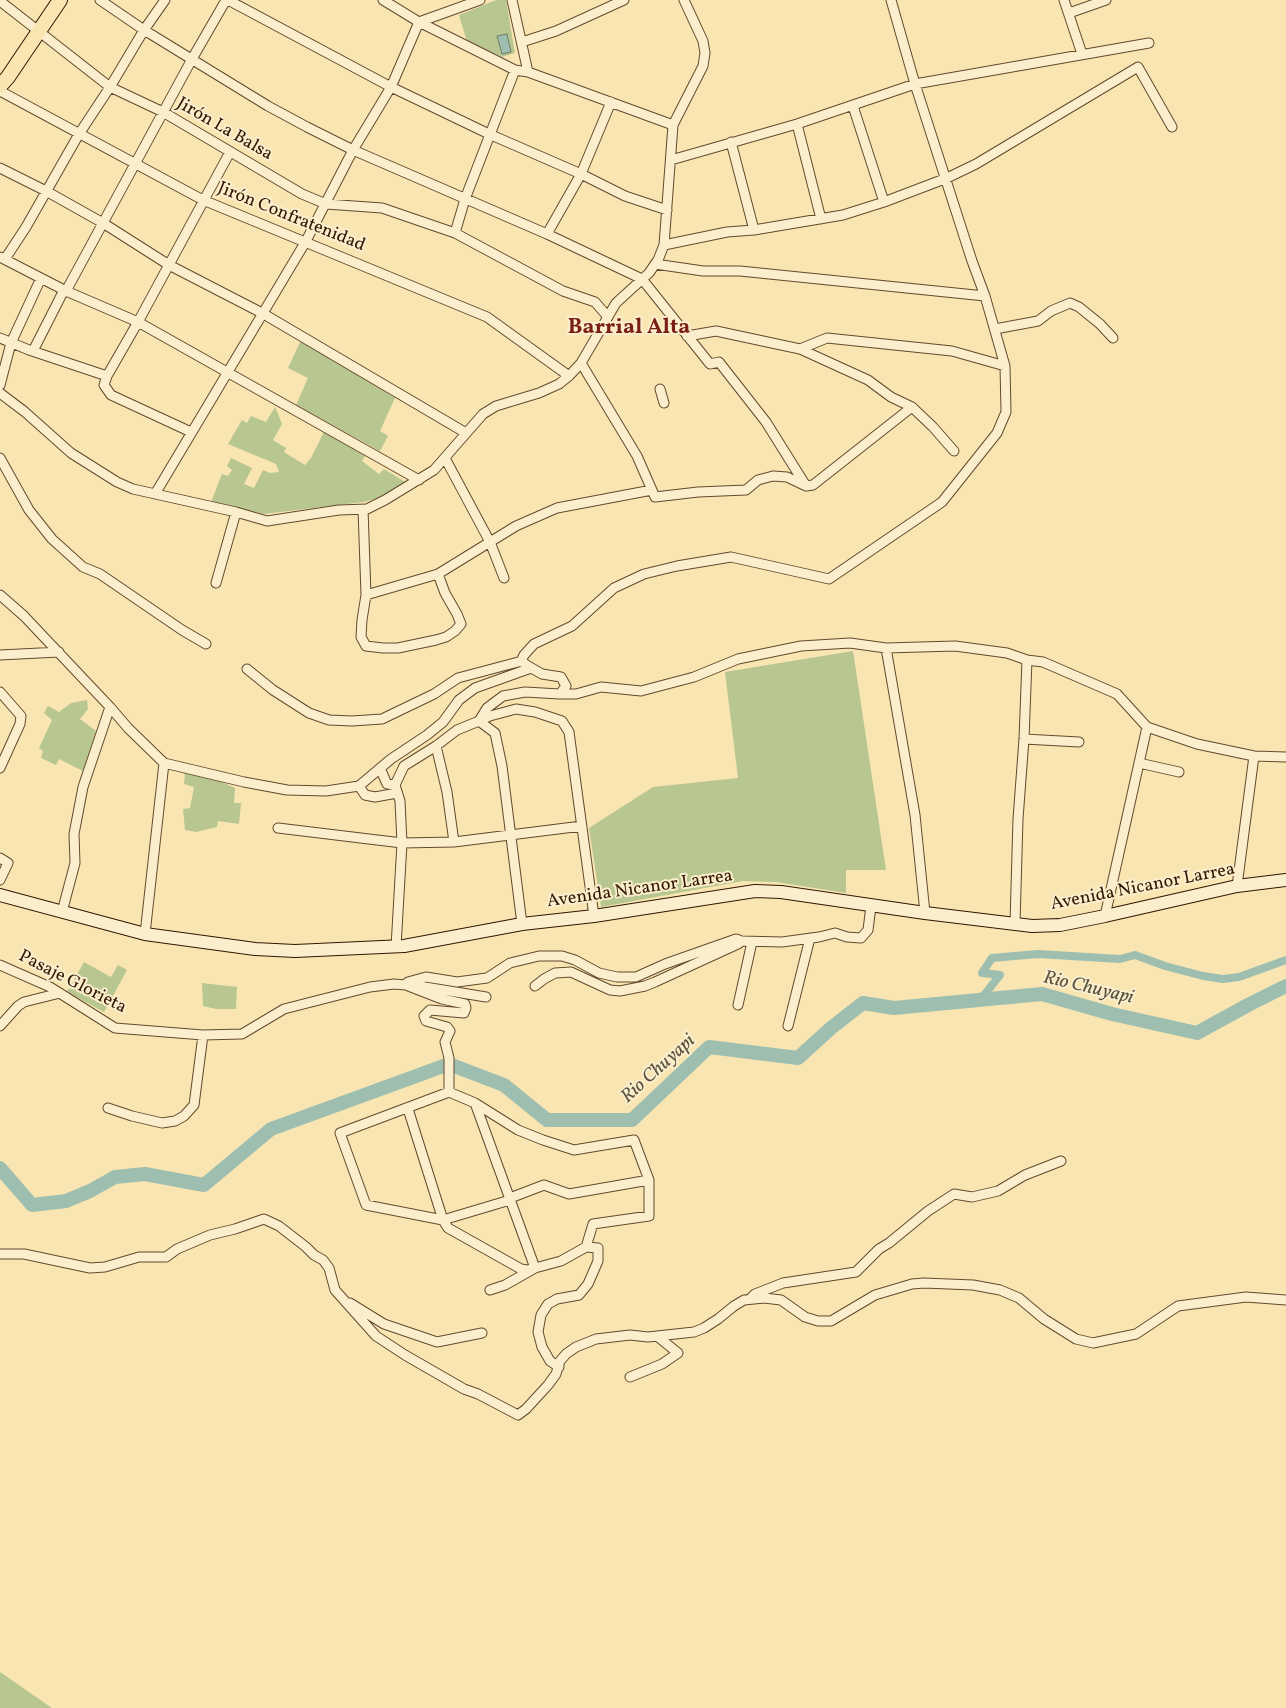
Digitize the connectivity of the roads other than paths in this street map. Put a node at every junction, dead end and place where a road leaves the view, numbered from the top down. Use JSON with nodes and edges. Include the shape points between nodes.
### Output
{"nodes":[{"id":1,"x":60,"y":0,"type":"edge"},
{"id":2,"x":100,"y":0,"type":"edge"},
{"id":3,"x":165,"y":0,"type":"edge"},
{"id":4,"x":227,"y":0,"type":"edge"},
{"id":5,"x":384,"y":0,"type":"edge"},
{"id":6,"x":480,"y":0,"type":"edge"},
{"id":7,"x":512,"y":0,"type":"edge"},
{"id":8,"x":624,"y":0,"type":"edge"},
{"id":9,"x":684,"y":0,"type":"edge"},
{"id":10,"x":891,"y":0,"type":"edge"},
{"id":11,"x":1064,"y":0,"type":"edge"},
{"id":12,"x":1106,"y":0,"type":"edge"},
{"id":13,"x":0,"y":2,"type":"edge"},
{"id":14,"x":1068,"y":13,"type":"junction"},
{"id":15,"x":419,"y":22,"type":"junction"},
{"id":16,"x":144,"y":30,"type":"junction"},
{"id":17,"x":38,"y":31,"type":"junction"},
{"id":18,"x":522,"y":42,"type":"junction"},
{"id":19,"x":1150,"y":43,"type":"dead end"},
{"id":20,"x":1082,"y":54,"type":"junction"},
{"id":21,"x":192,"y":59,"type":"junction"},
{"id":22,"x":515,"y":70,"type":"junction"},
{"id":23,"x":528,"y":72,"type":"junction"},
{"id":24,"x":915,"y":84,"type":"junction"},
{"id":25,"x":0,"y":86,"type":"edge"},
{"id":26,"x":110,"y":87,"type":"junction"},
{"id":27,"x":391,"y":88,"type":"junction"},
{"id":28,"x":0,"y":91,"type":"edge"},
{"id":29,"x":611,"y":102,"type":"junction"},
{"id":30,"x":853,"y":106,"type":"junction"},
{"id":31,"x":163,"y":112,"type":"junction"},
{"id":32,"x":797,"y":124,"type":"junction"},
{"id":33,"x":673,"y":125,"type":"junction"},
{"id":34,"x":1172,"y":127,"type":"dead end"},
{"id":35,"x":78,"y":134,"type":"junction"},
{"id":36,"x":489,"y":134,"type":"junction"},
{"id":37,"x":731,"y":142,"type":"junction"},
{"id":38,"x":353,"y":150,"type":"junction"},
{"id":39,"x":230,"y":152,"type":"junction"},
{"id":40,"x":671,"y":160,"type":"junction"},
{"id":41,"x":136,"y":164,"type":"junction"},
{"id":42,"x":0,"y":168,"type":"edge"},
{"id":43,"x":580,"y":174,"type":"junction"},
{"id":44,"x":946,"y":178,"type":"junction"},
{"id":45,"x":46,"y":191,"type":"junction"},
{"id":46,"x":465,"y":199,"type":"junction"},
{"id":47,"x":203,"y":200,"type":"junction"},
{"id":48,"x":884,"y":202,"type":"junction"},
{"id":49,"x":326,"y":204,"type":"junction"},
{"id":50,"x":667,"y":210,"type":"junction"},
{"id":51,"x":821,"y":219,"type":"junction"},
{"id":52,"x":102,"y":223,"type":"junction"},
{"id":53,"x":754,"y":230,"type":"junction"},
{"id":54,"x":455,"y":233,"type":"junction"},
{"id":55,"x":547,"y":234,"type":"junction"},
{"id":56,"x":306,"y":241,"type":"junction"},
{"id":57,"x":664,"y":245,"type":"junction"},
{"id":58,"x":2,"y":258,"type":"edge"},
{"id":59,"x":655,"y":264,"type":"junction"},
{"id":60,"x":169,"y":265,"type":"junction"},
{"id":61,"x":41,"y":278,"type":"junction"},
{"id":62,"x":642,"y":279,"type":"junction"},
{"id":63,"x":65,"y":290,"type":"junction"},
{"id":64,"x":985,"y":296,"type":"junction"},
{"id":65,"x":262,"y":313,"type":"junction"},
{"id":66,"x":608,"y":317,"type":"junction"},
{"id":67,"x":138,"y":322,"type":"junction"},
{"id":68,"x":995,"y":329,"type":"junction"},
{"id":69,"x":687,"y":336,"type":"junction"},
{"id":70,"x":0,"y":338,"type":"edge"},
{"id":71,"x":1114,"y":338,"type":"dead end"},
{"id":72,"x":11,"y":343,"type":"junction"},
{"id":73,"x":800,"y":349,"type":"junction"},
{"id":74,"x":32,"y":351,"type":"junction"},
{"id":75,"x":581,"y":363,"type":"junction"},
{"id":76,"x":1006,"y":366,"type":"junction"},
{"id":77,"x":228,"y":372,"type":"junction"},
{"id":78,"x":107,"y":376,"type":"junction"},
{"id":79,"x":569,"y":376,"type":"junction"},
{"id":80,"x":0,"y":385,"type":"edge"},
{"id":81,"x":660,"y":389,"type":"dead end"},
{"id":82,"x":0,"y":393,"type":"edge"},
{"id":83,"x":664,"y":403,"type":"dead end"},
{"id":84,"x":912,"y":408,"type":"junction"},
{"id":85,"x":192,"y":432,"type":"junction"},
{"id":86,"x":466,"y":433,"type":"junction"},
{"id":87,"x":954,"y":451,"type":"dead end"},
{"id":88,"x":0,"y":458,"type":"edge"},
{"id":89,"x":446,"y":458,"type":"junction"},
{"id":90,"x":419,"y":480,"type":"junction"},
{"id":91,"x":806,"y":486,"type":"junction"},
{"id":92,"x":652,"y":490,"type":"junction"},
{"id":93,"x":155,"y":494,"type":"junction"},
{"id":94,"x":363,"y":509,"type":"junction"},
{"id":95,"x":236,"y":512,"type":"junction"},
{"id":96,"x":490,"y":542,"type":"junction"},
{"id":97,"x":438,"y":574,"type":"junction"},
{"id":98,"x":504,"y":578,"type":"dead end"},
{"id":99,"x":216,"y":583,"type":"dead end"},
{"id":100,"x":0,"y":595,"type":"edge"},
{"id":101,"x":366,"y":595,"type":"junction"},
{"id":102,"x":206,"y":644,"type":"dead end"},
{"id":103,"x":886,"y":648,"type":"junction"},
{"id":104,"x":59,"y":652,"type":"junction"},
{"id":105,"x":0,"y":655,"type":"edge"},
{"id":106,"x":1027,"y":660,"type":"junction"},
{"id":107,"x":522,"y":661,"type":"junction"},
{"id":108,"x":531,"y":668,"type":"junction"},
{"id":109,"x":247,"y":669,"type":"dead end"},
{"id":110,"x":0,"y":692,"type":"edge"},
{"id":111,"x":560,"y":694,"type":"junction"},
{"id":112,"x":110,"y":707,"type":"junction"},
{"id":113,"x":479,"y":721,"type":"junction"},
{"id":114,"x":1147,"y":728,"type":"junction"},
{"id":115,"x":1024,"y":739,"type":"junction"},
{"id":116,"x":1079,"y":742,"type":"dead end"},
{"id":117,"x":436,"y":746,"type":"junction"},
{"id":118,"x":1254,"y":756,"type":"junction"},
{"id":119,"x":1286,"y":757,"type":"edge"},
{"id":120,"x":164,"y":763,"type":"junction"},
{"id":121,"x":1139,"y":763,"type":"junction"},
{"id":122,"x":0,"y":768,"type":"edge"},
{"id":123,"x":380,"y":768,"type":"junction"},
{"id":124,"x":1179,"y":772,"type":"dead end"},
{"id":125,"x":359,"y":786,"type":"junction"},
{"id":126,"x":396,"y":789,"type":"junction"},
{"id":127,"x":582,"y":826,"type":"junction"},
{"id":128,"x":278,"y":828,"type":"dead end"},
{"id":129,"x":510,"y":836,"type":"junction"},
{"id":130,"x":454,"y":842,"type":"junction"},
{"id":131,"x":402,"y":843,"type":"junction"},
{"id":132,"x":0,"y":858,"type":"edge"},
{"id":133,"x":0,"y":880,"type":"edge"},
{"id":134,"x":1286,"y":880,"type":"edge"},
{"id":135,"x":1237,"y":886,"type":"junction"},
{"id":136,"x":0,"y":895,"type":"edge"},
{"id":137,"x":871,"y":906,"type":"junction"},
{"id":138,"x":62,"y":912,"type":"junction"},
{"id":139,"x":925,"y":913,"type":"junction"},
{"id":140,"x":594,"y":916,"type":"junction"},
{"id":141,"x":1105,"y":916,"type":"junction"},
{"id":142,"x":1015,"y":923,"type":"junction"},
{"id":143,"x":522,"y":924,"type":"junction"},
{"id":144,"x":145,"y":934,"type":"junction"},
{"id":145,"x":810,"y":938,"type":"junction"},
{"id":146,"x":742,"y":941,"type":"junction"},
{"id":147,"x":752,"y":942,"type":"junction"},
{"id":148,"x":396,"y":947,"type":"junction"},
{"id":149,"x":0,"y":965,"type":"edge"},
{"id":150,"x":406,"y":985,"type":"junction"},
{"id":151,"x":535,"y":986,"type":"dead end"},
{"id":152,"x":60,"y":993,"type":"junction"},
{"id":153,"x":486,"y":997,"type":"dead end"},
{"id":154,"x":738,"y":1005,"type":"dead end"},
{"id":155,"x":0,"y":1026,"type":"edge"},
{"id":156,"x":788,"y":1026,"type":"dead end"},
{"id":157,"x":203,"y":1035,"type":"junction"},
{"id":158,"x":449,"y":1092,"type":"junction"},
{"id":159,"x":475,"y":1103,"type":"junction"},
{"id":160,"x":108,"y":1108,"type":"dead end"},
{"id":161,"x":408,"y":1108,"type":"junction"},
{"id":162,"x":1060,"y":1161,"type":"dead end"},
{"id":163,"x":649,"y":1180,"type":"junction"},
{"id":164,"x":510,"y":1199,"type":"junction"},
{"id":165,"x":443,"y":1220,"type":"junction"},
{"id":166,"x":586,"y":1247,"type":"junction"},
{"id":167,"x":0,"y":1254,"type":"edge"},
{"id":168,"x":535,"y":1268,"type":"junction"},
{"id":169,"x":490,"y":1290,"type":"dead end"},
{"id":170,"x":342,"y":1298,"type":"junction"},
{"id":171,"x":750,"y":1300,"type":"junction"},
{"id":172,"x":1286,"y":1300,"type":"edge"},
{"id":173,"x":482,"y":1333,"type":"dead end"},
{"id":174,"x":657,"y":1336,"type":"junction"},
{"id":175,"x":559,"y":1367,"type":"junction"},
{"id":176,"x":630,"y":1377,"type":"dead end"}],
"edges":[{"from":1,"to":17,"type":"main road"},
{"from":2,"to":16,"type":"street"},
{"from":3,"to":16,"type":"street"},
{"from":4,"to":21,"type":"street"},
{"from":4,"to":27,"type":"street"},
{"from":5,"to":15,"type":"street"},
{"from":6,"to":15,"type":"street"},
{"from":7,"to":18,"type":"street"},
{"from":8,"to":18,"type":"street","via":[[556,31]]},
{"from":9,"to":33,"type":"street","via":[[703,41],[705,53],[703,66]]},
{"from":10,"to":24,"type":"street"},
{"from":11,"to":14,"type":"street"},
{"from":12,"to":14,"type":"street"},
{"from":13,"to":17,"type":"street","name":"Jirón La Balsa"},
{"from":14,"to":20,"type":"street"},
{"from":15,"to":22,"type":"street"},
{"from":15,"to":27,"type":"street"},
{"from":16,"to":21,"type":"street"},
{"from":16,"to":26,"type":"street"},
{"from":17,"to":25,"type":"main road"},
{"from":17,"to":26,"type":"street","name":"Jirón La Balsa"},
{"from":18,"to":23,"type":"street"},
{"from":19,"to":20,"type":"street"},
{"from":20,"to":24,"type":"street"},
{"from":21,"to":31,"type":"street"},
{"from":21,"to":38,"type":"street","via":[[268,106]]},
{"from":22,"to":23,"type":"street"},
{"from":22,"to":36,"type":"street"},
{"from":23,"to":29,"type":"street"},
{"from":24,"to":30,"type":"street"},
{"from":24,"to":44,"type":"street"},
{"from":26,"to":31,"type":"street","name":"Jirón La Balsa"},
{"from":26,"to":35,"type":"street"},
{"from":27,"to":36,"type":"street"},
{"from":27,"to":38,"type":"street"},
{"from":28,"to":35,"type":"street","name":"Jirón Confratenidad"},
{"from":29,"to":33,"type":"street"},
{"from":29,"to":43,"type":"street"},
{"from":30,"to":32,"type":"street"},
{"from":30,"to":48,"type":"street"},
{"from":31,"to":39,"type":"street","name":"Jirón La Balsa"},
{"from":31,"to":41,"type":"street"},
{"from":32,"to":37,"type":"street"},
{"from":32,"to":51,"type":"street"},
{"from":33,"to":40,"type":"street"},
{"from":34,"to":44,"type":"street","via":[[1138,67],[976,164]]},
{"from":35,"to":41,"type":"street","name":"Jirón Confratenidad"},
{"from":35,"to":45,"type":"street"},
{"from":36,"to":43,"type":"street"},
{"from":36,"to":46,"type":"street"},
{"from":37,"to":40,"type":"street"},
{"from":37,"to":53,"type":"street"},
{"from":38,"to":46,"type":"street"},
{"from":38,"to":49,"type":"street"},
{"from":39,"to":47,"type":"street"},
{"from":39,"to":49,"type":"street","name":"Jirón La Balsa","via":[[302,194]]},
{"from":40,"to":50,"type":"street"},
{"from":41,"to":47,"type":"street","name":"Jirón Confratenidad"},
{"from":41,"to":52,"type":"street"},
{"from":42,"to":45,"type":"street"},
{"from":43,"to":50,"type":"street","via":[[625,196]]},
{"from":43,"to":55,"type":"street"},
{"from":44,"to":48,"type":"street"},
{"from":44,"to":64,"type":"street"},
{"from":45,"to":52,"type":"street"},
{"from":45,"to":58,"type":"street","via":[[26,227]]},
{"from":46,"to":54,"type":"street"},
{"from":46,"to":55,"type":"street"},
{"from":47,"to":56,"type":"street","name":"Jirón Confratenidad"},
{"from":47,"to":60,"type":"street"},
{"from":48,"to":51,"type":"street"},
{"from":49,"to":54,"type":"street","name":"Jirón La Balsa","via":[[382,208]]},
{"from":49,"to":56,"type":"street"},
{"from":50,"to":57,"type":"street"},
{"from":51,"to":53,"type":"street"},
{"from":52,"to":60,"type":"street"},
{"from":52,"to":63,"type":"street"},
{"from":53,"to":57,"type":"street"},
{"from":54,"to":66,"type":"street","name":"Jirón La Balsa","via":[[563,291],[595,302]]},
{"from":55,"to":62,"type":"street"},
{"from":56,"to":65,"type":"street"},
{"from":56,"to":79,"type":"street","name":"Jirón Confratenidad","via":[[487,317]]},
{"from":57,"to":59,"type":"street"},
{"from":58,"to":61,"type":"street"},
{"from":59,"to":62,"type":"street"},
{"from":59,"to":64,"type":"street"},
{"from":60,"to":65,"type":"street"},
{"from":60,"to":67,"type":"street"},
{"from":61,"to":63,"type":"street"},
{"from":61,"to":72,"type":"street"},
{"from":62,"to":66,"type":"street","via":[[616,303]]},
{"from":62,"to":69,"type":"street"},
{"from":63,"to":67,"type":"street"},
{"from":63,"to":74,"type":"street"},
{"from":64,"to":68,"type":"street"},
{"from":65,"to":77,"type":"street"},
{"from":65,"to":86,"type":"street"},
{"from":66,"to":75,"type":"street"},
{"from":67,"to":77,"type":"street"},
{"from":67,"to":78,"type":"street"},
{"from":68,"to":71,"type":"street","via":[[1038,321],[1070,303]]},
{"from":68,"to":76,"type":"street"},
{"from":69,"to":73,"type":"street","via":[[716,331]]},
{"from":69,"to":91,"type":"street","via":[[710,364],[719,362],[766,422]]},
{"from":70,"to":72,"type":"street"},
{"from":72,"to":74,"type":"street"},
{"from":72,"to":80,"type":"street"},
{"from":73,"to":76,"type":"street","via":[[827,338],[952,351]]},
{"from":73,"to":84,"type":"street","via":[[868,380]]},
{"from":74,"to":78,"type":"street"},
{"from":75,"to":79,"type":"street"},
{"from":75,"to":92,"type":"street","via":[[636,456]]},
{"from":76,"to":107,"type":"street","via":[[1006,412],[997,433],[942,502],[829,579],[731,556],[644,574],[614,588],[572,626],[534,644]]},
{"from":77,"to":85,"type":"street"},
{"from":77,"to":90,"type":"street"},
{"from":78,"to":85,"type":"street","via":[[104,385],[111,395]]},
{"from":79,"to":86,"type":"street","via":[[539,393],[496,406],[483,414]]},
{"from":81,"to":83,"type":"street"},
{"from":82,"to":93,"type":"street","via":[[83,461],[117,482]]},
{"from":84,"to":87,"type":"street"},
{"from":84,"to":91,"type":"street","via":[[813,485]]},
{"from":85,"to":93,"type":"street"},
{"from":86,"to":89,"type":"street"},
{"from":88,"to":102,"type":"street","via":[[29,510],[52,539],[83,567],[100,574]]},
{"from":89,"to":90,"type":"street"},
{"from":89,"to":96,"type":"street"},
{"from":90,"to":94,"type":"street"},
{"from":91,"to":92,"type":"street","via":[[787,477],[773,476],[758,480],[746,490],[655,497]]},
{"from":92,"to":96,"type":"street","via":[[557,508],[516,526]]},
{"from":93,"to":95,"type":"street"},
{"from":94,"to":95,"type":"street","via":[[267,521]]},
{"from":94,"to":101,"type":"street"},
{"from":95,"to":99,"type":"street"},
{"from":96,"to":97,"type":"street"},
{"from":96,"to":98,"type":"street"},
{"from":97,"to":101,"type":"street"},
{"from":97,"to":101,"type":"street","via":[[461,624],[455,631],[436,640],[398,648],[366,646],[361,637]]},
{"from":100,"to":104,"type":"street"},
{"from":103,"to":106,"type":"street","via":[[955,646],[1007,653]]},
{"from":103,"to":111,"type":"street","via":[[850,643],[801,646],[738,659],[694,677],[641,691],[602,687],[576,694]]},
{"from":103,"to":139,"type":"street","via":[[915,815]]},
{"from":104,"to":105,"type":"street"},
{"from":104,"to":112,"type":"street"},
{"from":106,"to":114,"type":"street","via":[[1043,662],[1117,694]]},
{"from":106,"to":115,"type":"street"},
{"from":107,"to":108,"type":"street"},
{"from":107,"to":109,"type":"street","via":[[458,678],[434,694],[382,719],[352,721],[329,720],[309,713]]},
{"from":108,"to":111,"type":"street","via":[[542,674],[561,677],[566,686]]},
{"from":108,"to":123,"type":"street","via":[[475,688],[459,700],[443,722]]},
{"from":110,"to":122,"type":"street","via":[[21,716]]},
{"from":111,"to":113,"type":"street","via":[[525,692],[503,696],[487,708]]},
{"from":112,"to":120,"type":"street"},
{"from":112,"to":138,"type":"street","via":[[83,787],[74,834],[75,863]]},
{"from":113,"to":117,"type":"street","via":[[457,730]]},
{"from":113,"to":127,"type":"street","via":[[516,709],[562,721],[569,732]]},
{"from":113,"to":129,"type":"street","via":[[495,733]]},
{"from":114,"to":118,"type":"street","via":[[1197,744]]},
{"from":114,"to":121,"type":"street"},
{"from":115,"to":116,"type":"street"},
{"from":115,"to":142,"type":"street"},
{"from":117,"to":126,"type":"street","via":[[404,766]]},
{"from":117,"to":130,"type":"street"},
{"from":118,"to":119,"type":"street"},
{"from":118,"to":135,"type":"street"},
{"from":120,"to":125,"type":"street","via":[[287,790],[326,791]]},
{"from":120,"to":144,"type":"street"},
{"from":121,"to":124,"type":"street"},
{"from":121,"to":141,"type":"street"},
{"from":123,"to":125,"type":"street"},
{"from":123,"to":126,"type":"street","via":[[387,784]]},
{"from":125,"to":126,"type":"street","via":[[365,796],[374,797]]},
{"from":126,"to":131,"type":"street","via":[[400,802]]},
{"from":127,"to":129,"type":"street"},
{"from":127,"to":140,"type":"street"},
{"from":128,"to":131,"type":"street"},
{"from":129,"to":130,"type":"street"},
{"from":129,"to":143,"type":"street"},
{"from":130,"to":131,"type":"street"},
{"from":131,"to":148,"type":"street"},
{"from":132,"to":133,"type":"street","via":[[8,862]]},
{"from":134,"to":135,"type":"main road","name":"Avenida Nicanor Larrea"},
{"from":135,"to":141,"type":"main road","name":"Avenida Nicanor Larrea"},
{"from":136,"to":138,"type":"main road","name":"Avenida Nicanor Larrea"},
{"from":137,"to":139,"type":"main road","name":"Avenida Nicanor Larrea"},
{"from":137,"to":140,"type":"main road","name":"Avenida Nicanor Larrea","via":[[755,891]]},
{"from":137,"to":145,"type":"street","via":[[868,930],[861,938],[834,933]]},
{"from":138,"to":144,"type":"main road","name":"Avenida Nicanor Larrea"},
{"from":139,"to":142,"type":"main road","name":"Avenida Nicanor Larrea"},
{"from":140,"to":143,"type":"main road","name":"Avenida Nicanor Larrea"},
{"from":141,"to":142,"type":"main road","name":"Avenida Nicanor Larrea","via":[[1060,925]]},
{"from":143,"to":148,"type":"main road","name":"Avenida Nicanor Larrea"},
{"from":144,"to":148,"type":"main road","name":"Avenida Nicanor Larrea","via":[[255,949],[295,951]]},
{"from":145,"to":147,"type":"street"},
{"from":145,"to":156,"type":"street"},
{"from":146,"to":147,"type":"street"},
{"from":146,"to":150,"type":"street","via":[[736,939],[718,945],[636,977],[599,973],[562,956],[539,956],[510,963],[487,978],[457,982],[426,977]]},
{"from":146,"to":151,"type":"street","via":[[645,986],[610,990],[571,972],[555,973]]},
{"from":147,"to":154,"type":"street"},
{"from":149,"to":152,"type":"street","name":"Pasaje Glorieta"},
{"from":150,"to":153,"type":"street"},
{"from":150,"to":157,"type":"street","name":"Pasaje Glorieta","via":[[370,987],[284,1009],[242,1034]]},
{"from":150,"to":158,"type":"street","via":[[465,1004],[464,1013],[430,1010],[424,1016],[426,1021],[447,1027],[450,1032],[445,1042],[449,1058]]},
{"from":152,"to":155,"type":"street","via":[[24,1002]]},
{"from":152,"to":157,"type":"street","name":"Pasaje Glorieta","via":[[115,1028]]},
{"from":157,"to":160,"type":"street","via":[[194,1105],[184,1116],[162,1123]]},
{"from":158,"to":159,"type":"street"},
{"from":158,"to":161,"type":"street"},
{"from":159,"to":163,"type":"street","via":[[518,1130],[574,1150],[634,1140]]},
{"from":159,"to":164,"type":"street"},
{"from":161,"to":165,"type":"street"},
{"from":161,"to":165,"type":"street","via":[[340,1134],[366,1205]]},
{"from":162,"to":171,"type":"street","via":[[1025,1175],[998,1191],[972,1198],[954,1194],[878,1249],[856,1272],[783,1283],[755,1294]]},
{"from":163,"to":164,"type":"street","via":[[569,1194],[544,1185]]},
{"from":163,"to":166,"type":"street","via":[[649,1216],[593,1224]]},
{"from":164,"to":165,"type":"street"},
{"from":164,"to":168,"type":"street"},
{"from":165,"to":168,"type":"street","via":[[448,1228],[521,1269]]},
{"from":166,"to":168,"type":"street","via":[[561,1261]]},
{"from":166,"to":175,"type":"street","via":[[598,1248],[598,1261],[588,1284],[579,1295],[548,1304],[541,1315],[538,1332],[542,1347]]},
{"from":167,"to":170,"type":"street","via":[[24,1254],[90,1268],[105,1267],[139,1257],[166,1257],[210,1235],[264,1219],[279,1226],[323,1260],[329,1268],[335,1290]]},
{"from":168,"to":169,"type":"street"},
{"from":170,"to":173,"type":"street","via":[[384,1324],[437,1342]]},
{"from":170,"to":175,"type":"street","via":[[376,1336],[464,1389],[518,1415],[548,1385]]},
{"from":171,"to":172,"type":"street","via":[[781,1300],[805,1317],[818,1321],[831,1320],[875,1295],[912,1284],[973,1285],[1000,1290],[1019,1298],[1076,1339],[1092,1343],[1136,1334],[1178,1306],[1246,1297]]},
{"from":171,"to":174,"type":"street","via":[[744,1300],[694,1332]]},
{"from":174,"to":175,"type":"street","via":[[596,1339],[566,1354]]},
{"from":174,"to":176,"type":"street","via":[[678,1353],[662,1364]]}]}
